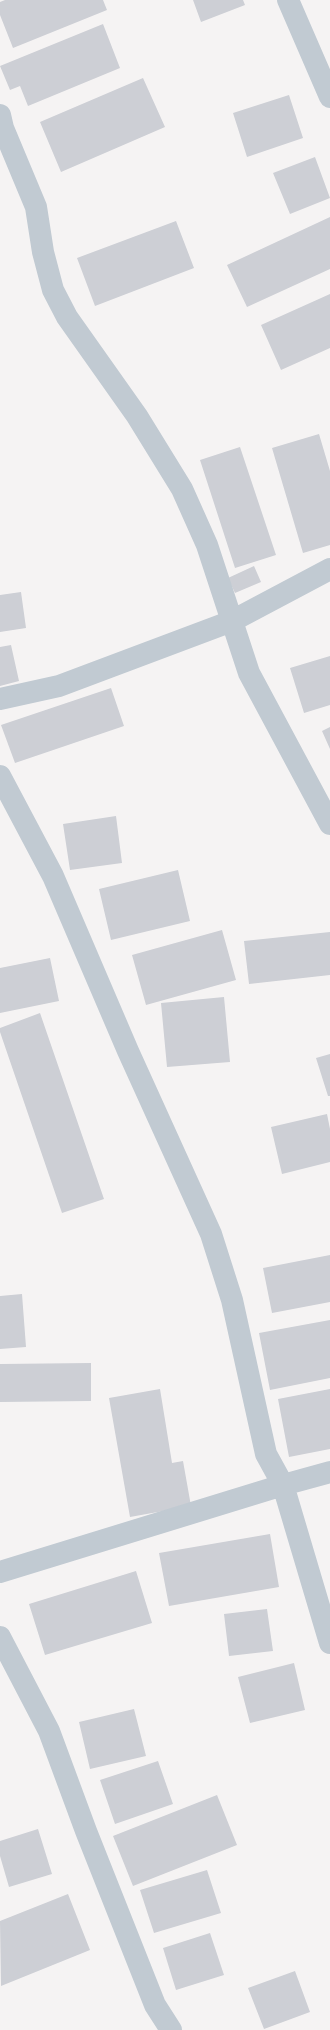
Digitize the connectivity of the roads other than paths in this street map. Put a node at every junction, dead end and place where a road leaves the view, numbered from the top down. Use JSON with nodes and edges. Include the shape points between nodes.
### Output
{"nodes":[{"id":1,"x":288,"y":0,"type":"edge"},
{"id":2,"x":330,"y":97,"type":"edge"},
{"id":3,"x":1,"y":126,"type":"edge"},
{"id":4,"x":330,"y":569,"type":"edge"},
{"id":5,"x":232,"y":621,"type":"junction"},
{"id":6,"x":0,"y":699,"type":"edge"},
{"id":7,"x":0,"y":776,"type":"edge"},
{"id":8,"x":330,"y":824,"type":"edge"},
{"id":9,"x":330,"y":1472,"type":"edge"},
{"id":10,"x":283,"y":1485,"type":"junction"},
{"id":11,"x":0,"y":1572,"type":"edge"},
{"id":12,"x":0,"y":1637,"type":"edge"},
{"id":13,"x":330,"y":1643,"type":"edge"},
{"id":14,"x":171,"y":2030,"type":"edge"}],
"edges":[{"from":1,"to":2,"type":"street"},
{"from":3,"to":5,"type":"street","via":[[36,207],[53,290],[67,318],[137,416],[182,489],[207,545]]},
{"from":4,"to":5,"type":"street"},
{"from":5,"to":6,"type":"street","via":[[59,686]]},
{"from":5,"to":8,"type":"street","via":[[249,673]]},
{"from":7,"to":10,"type":"street","via":[[53,876],[128,1051],[211,1234],[232,1300],[266,1454]]},
{"from":9,"to":10,"type":"street"},
{"from":10,"to":11,"type":"street"},
{"from":10,"to":13,"type":"street"},
{"from":12,"to":14,"type":"street","via":[[49,1731],[155,2005]]}]}
